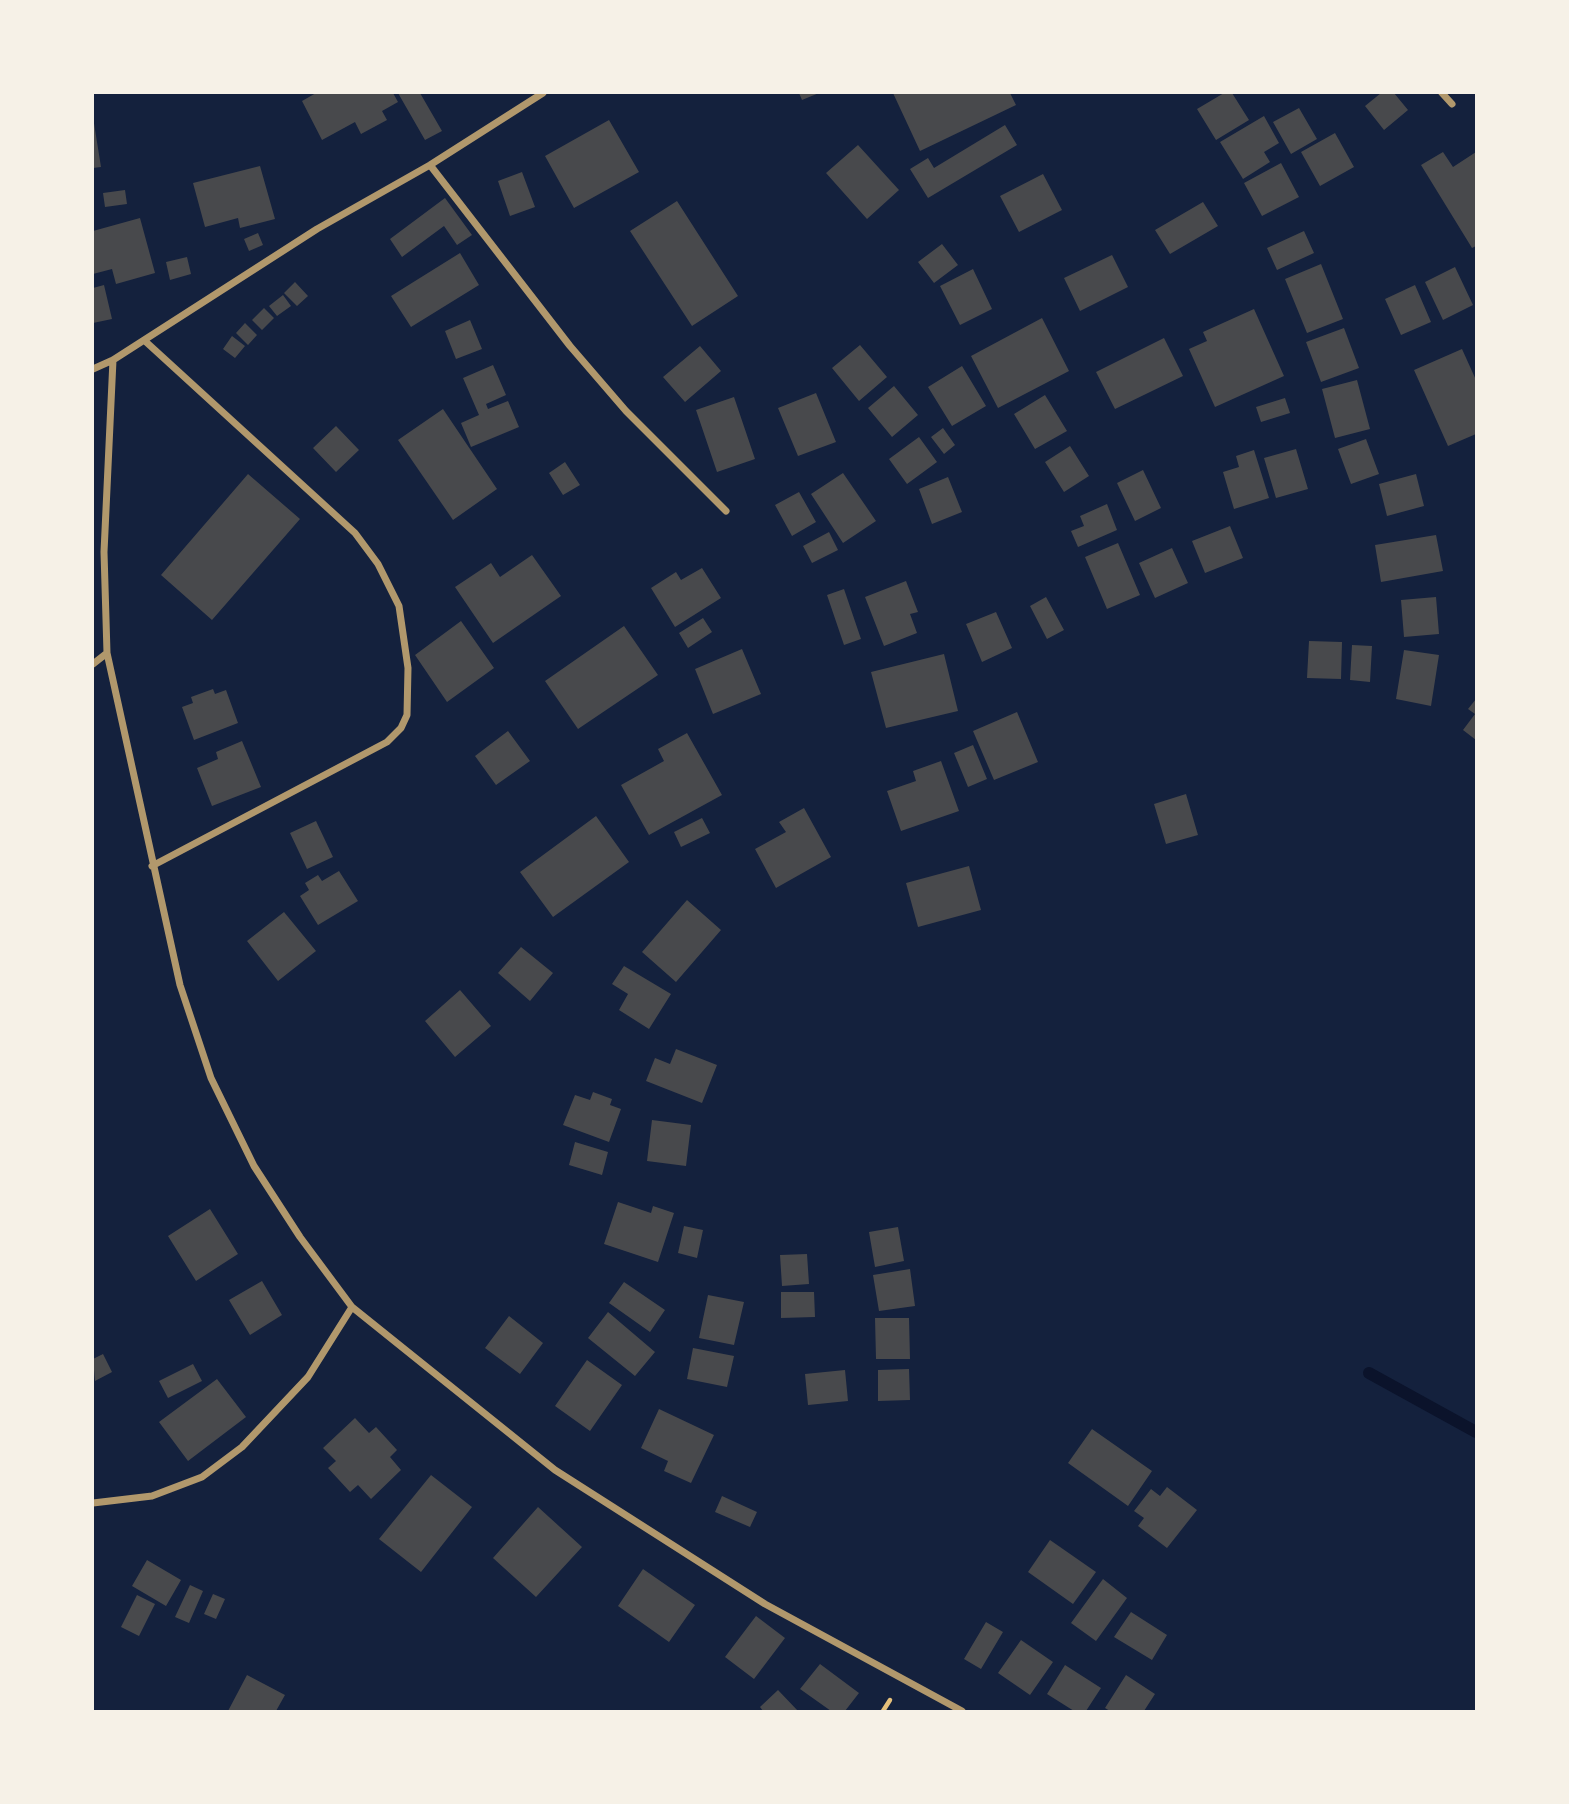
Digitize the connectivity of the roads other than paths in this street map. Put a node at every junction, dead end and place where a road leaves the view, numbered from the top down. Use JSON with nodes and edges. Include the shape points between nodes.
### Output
{"nodes":[{"id":1,"x":543,"y":93,"type":"edge"},
{"id":2,"x":1442,"y":93,"type":"edge"},
{"id":3,"x":1452,"y":104,"type":"dead end"},
{"id":4,"x":430,"y":165,"type":"junction"},
{"id":5,"x":145,"y":341,"type":"junction"},
{"id":6,"x":113,"y":360,"type":"junction"},
{"id":7,"x":93,"y":369,"type":"edge"},
{"id":8,"x":726,"y":511,"type":"dead end"},
{"id":9,"x":107,"y":653,"type":"junction"},
{"id":10,"x":93,"y":664,"type":"edge"},
{"id":11,"x":152,"y":866,"type":"junction"},
{"id":12,"x":352,"y":1307,"type":"junction"},
{"id":13,"x":93,"y":1503,"type":"edge"},
{"id":14,"x":962,"y":1711,"type":"edge"}],
"edges":[{"from":1,"to":4,"type":"street"},
{"from":2,"to":3,"type":"street"},
{"from":4,"to":5,"type":"street","via":[[317,229]]},
{"from":4,"to":8,"type":"street","via":[[578,355],[626,411]]},
{"from":5,"to":6,"type":"street"},
{"from":5,"to":11,"type":"street","via":[[363,544],[399,606],[408,668],[407,715],[387,742]]},
{"from":6,"to":7,"type":"street"},
{"from":6,"to":9,"type":"street","via":[[104,552]]},
{"from":9,"to":10,"type":"street"},
{"from":9,"to":11,"type":"street"},
{"from":11,"to":12,"type":"street","via":[[180,985],[211,1078],[254,1166]]},
{"from":12,"to":13,"type":"street","via":[[308,1377],[242,1447],[202,1477],[152,1496]]},
{"from":12,"to":14,"type":"street","via":[[555,1470],[765,1604]]}]}
